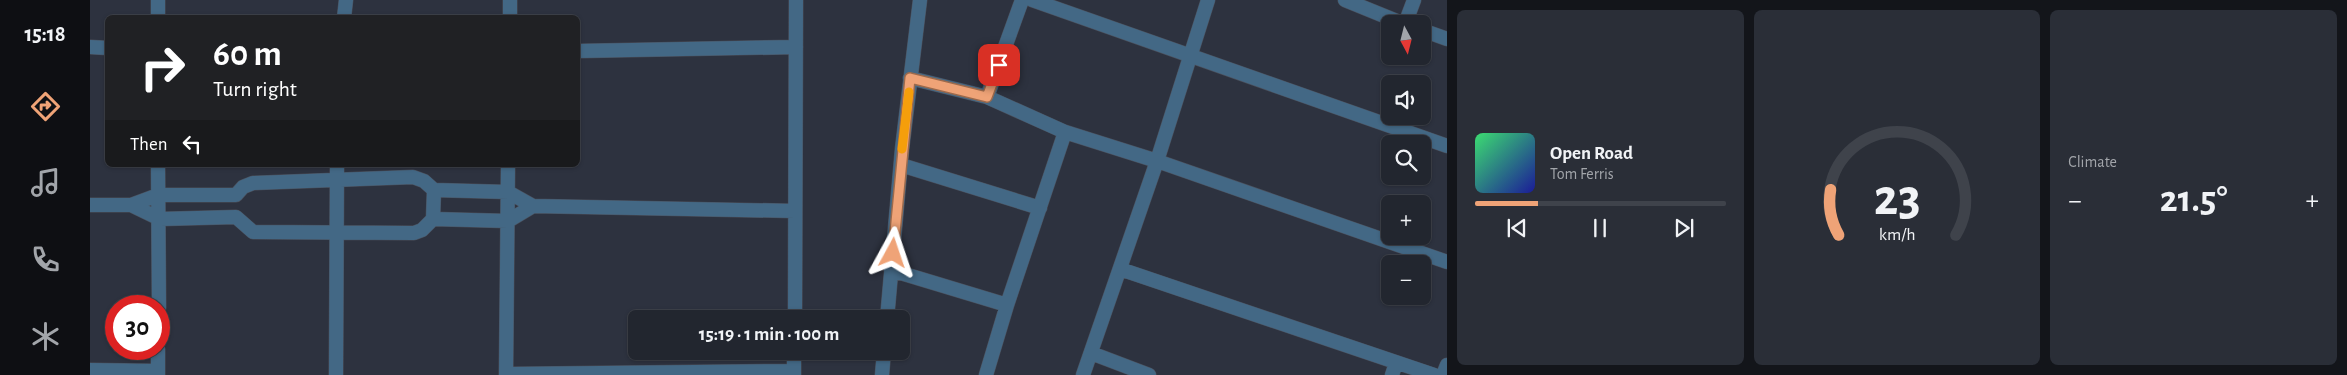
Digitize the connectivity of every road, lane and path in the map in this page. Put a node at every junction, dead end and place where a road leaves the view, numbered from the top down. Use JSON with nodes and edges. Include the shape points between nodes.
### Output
{"nodes":[{"id":1,"x":158,"y":0,"type":"edge"},
{"id":2,"x":346,"y":0,"type":"edge"},
{"id":3,"x":510,"y":0,"type":"edge"},
{"id":4,"x":796,"y":0,"type":"edge"},
{"id":5,"x":920,"y":0,"type":"edge"},
{"id":6,"x":1022,"y":0,"type":"edge"},
{"id":7,"x":1032,"y":0,"type":"edge"},
{"id":8,"x":1208,"y":0,"type":"edge"},
{"id":9,"x":1345,"y":0,"type":"edge"},
{"id":10,"x":1414,"y":0,"type":"edge"},
{"id":11,"x":158,"y":15,"type":"edge"},
{"id":12,"x":344,"y":15,"type":"edge"},
{"id":13,"x":510,"y":15,"type":"edge"},
{"id":14,"x":1382,"y":15,"type":"edge"},
{"id":15,"x":1408,"y":15,"type":"edge"},
{"id":16,"x":1431,"y":33,"type":"edge"},
{"id":17,"x":1447,"y":39,"type":"edge"},
{"id":18,"x":90,"y":47,"type":"edge"},
{"id":19,"x":796,"y":47,"type":"junction"},
{"id":20,"x":105,"y":48,"type":"edge"},
{"id":21,"x":580,"y":51,"type":"edge"},
{"id":22,"x":1190,"y":56,"type":"junction"},
{"id":23,"x":910,"y":78,"type":"junction"},
{"id":24,"x":987,"y":97,"type":"junction"},
{"id":25,"x":1065,"y":132,"type":"junction"},
{"id":26,"x":1447,"y":146,"type":"edge"},
{"id":27,"x":1158,"y":161,"type":"junction"},
{"id":28,"x":901,"y":165,"type":"junction"},
{"id":29,"x":158,"y":167,"type":"edge"},
{"id":30,"x":337,"y":167,"type":"edge"},
{"id":31,"x":508,"y":167,"type":"edge"},
{"id":32,"x":337,"y":180,"type":"junction"},
{"id":33,"x":434,"y":190,"type":"junction"},
{"id":34,"x":508,"y":192,"type":"junction"},
{"id":35,"x":158,"y":195,"type":"junction"},
{"id":36,"x":236,"y":195,"type":"junction"},
{"id":37,"x":90,"y":205,"type":"edge"},
{"id":38,"x":131,"y":205,"type":"junction"},
{"id":39,"x":533,"y":206,"type":"junction"},
{"id":40,"x":1040,"y":208,"type":"junction"},
{"id":41,"x":795,"y":210,"type":"junction"},
{"id":42,"x":236,"y":216,"type":"junction"},
{"id":43,"x":160,"y":218,"type":"junction"},
{"id":44,"x":433,"y":219,"type":"junction"},
{"id":45,"x":508,"y":221,"type":"junction"},
{"id":46,"x":336,"y":232,"type":"junction"},
{"id":47,"x":1447,"y":262,"type":"edge"},
{"id":48,"x":891,"y":270,"type":"junction"},
{"id":49,"x":1120,"y":270,"type":"junction"},
{"id":50,"x":159,"y":295,"type":"edge"},
{"id":51,"x":1007,"y":305,"type":"junction"},
{"id":52,"x":794,"y":310,"type":"edge"},
{"id":53,"x":888,"y":310,"type":"edge"},
{"id":54,"x":1091,"y":353,"type":"junction"},
{"id":55,"x":158,"y":360,"type":"edge"},
{"id":56,"x":794,"y":360,"type":"edge"},
{"id":57,"x":883,"y":360,"type":"edge"},
{"id":58,"x":1447,"y":365,"type":"edge"},
{"id":59,"x":1394,"y":369,"type":"edge"},
{"id":60,"x":90,"y":370,"type":"edge"},
{"id":61,"x":158,"y":373,"type":"edge"},
{"id":62,"x":794,"y":373,"type":"edge"},
{"id":63,"x":506,"y":374,"type":"edge"},
{"id":64,"x":336,"y":375,"type":"edge"},
{"id":65,"x":882,"y":375,"type":"edge"},
{"id":66,"x":986,"y":375,"type":"edge"},
{"id":67,"x":1083,"y":375,"type":"edge"},
{"id":68,"x":1149,"y":375,"type":"edge"},
{"id":69,"x":1434,"y":375,"type":"edge"},
{"id":70,"x":1443,"y":375,"type":"edge"}],
"edges":[{"from":1,"to":11,"type":"street"},
{"from":2,"to":12,"type":"street"},
{"from":3,"to":13,"type":"street"},
{"from":4,"to":19,"type":"street"},
{"from":5,"to":23,"type":"street"},
{"from":6,"to":24,"type":"street"},
{"from":7,"to":22,"type":"street"},
{"from":8,"to":22,"type":"street"},
{"from":9,"to":14,"type":"street"},
{"from":10,"to":15,"type":"street"},
{"from":16,"to":17,"type":"street"},
{"from":18,"to":20,"type":"street"},
{"from":19,"to":21,"type":"street"},
{"from":19,"to":41,"type":"street"},
{"from":22,"to":26,"type":"street"},
{"from":22,"to":27,"type":"street"},
{"from":23,"to":24,"type":"street"},
{"from":23,"to":28,"type":"street"},
{"from":24,"to":25,"type":"street"},
{"from":25,"to":27,"type":"street"},
{"from":25,"to":40,"type":"street"},
{"from":27,"to":47,"type":"street"},
{"from":27,"to":49,"type":"street"},
{"from":28,"to":40,"type":"street"},
{"from":28,"to":48,"type":"street"},
{"from":29,"to":35,"type":"street"},
{"from":30,"to":32,"type":"street"},
{"from":31,"to":34,"type":"street"},
{"from":32,"to":33,"type":"street","via":[[413,177]]},
{"from":32,"to":36,"type":"street","via":[[254,183],[243,187]]},
{"from":32,"to":46,"type":"street"},
{"from":33,"to":34,"type":"street"},
{"from":33,"to":44,"type":"street"},
{"from":34,"to":39,"type":"street"},
{"from":34,"to":45,"type":"street"},
{"from":35,"to":36,"type":"street"},
{"from":35,"to":38,"type":"street"},
{"from":35,"to":43,"type":"street"},
{"from":36,"to":42,"type":"street"},
{"from":37,"to":38,"type":"street"},
{"from":38,"to":43,"type":"street"},
{"from":39,"to":41,"type":"street"},
{"from":39,"to":45,"type":"street"},
{"from":40,"to":51,"type":"street"},
{"from":41,"to":52,"type":"street"},
{"from":42,"to":43,"type":"street"},
{"from":42,"to":46,"type":"street","via":[[252,232]]},
{"from":43,"to":50,"type":"street"},
{"from":44,"to":45,"type":"street"},
{"from":44,"to":46,"type":"street","via":[[414,233]]},
{"from":45,"to":63,"type":"street"},
{"from":46,"to":64,"type":"street"},
{"from":48,"to":51,"type":"street"},
{"from":48,"to":53,"type":"street"},
{"from":49,"to":54,"type":"street"},
{"from":49,"to":59,"type":"street"},
{"from":51,"to":66,"type":"street"},
{"from":54,"to":67,"type":"street"},
{"from":54,"to":68,"type":"street"},
{"from":55,"to":61,"type":"street"},
{"from":56,"to":62,"type":"street"},
{"from":57,"to":65,"type":"street"},
{"from":58,"to":70,"type":"street"},
{"from":59,"to":69,"type":"street"},
{"from":60,"to":61,"type":"street"},
{"from":62,"to":63,"type":"street"}]}
